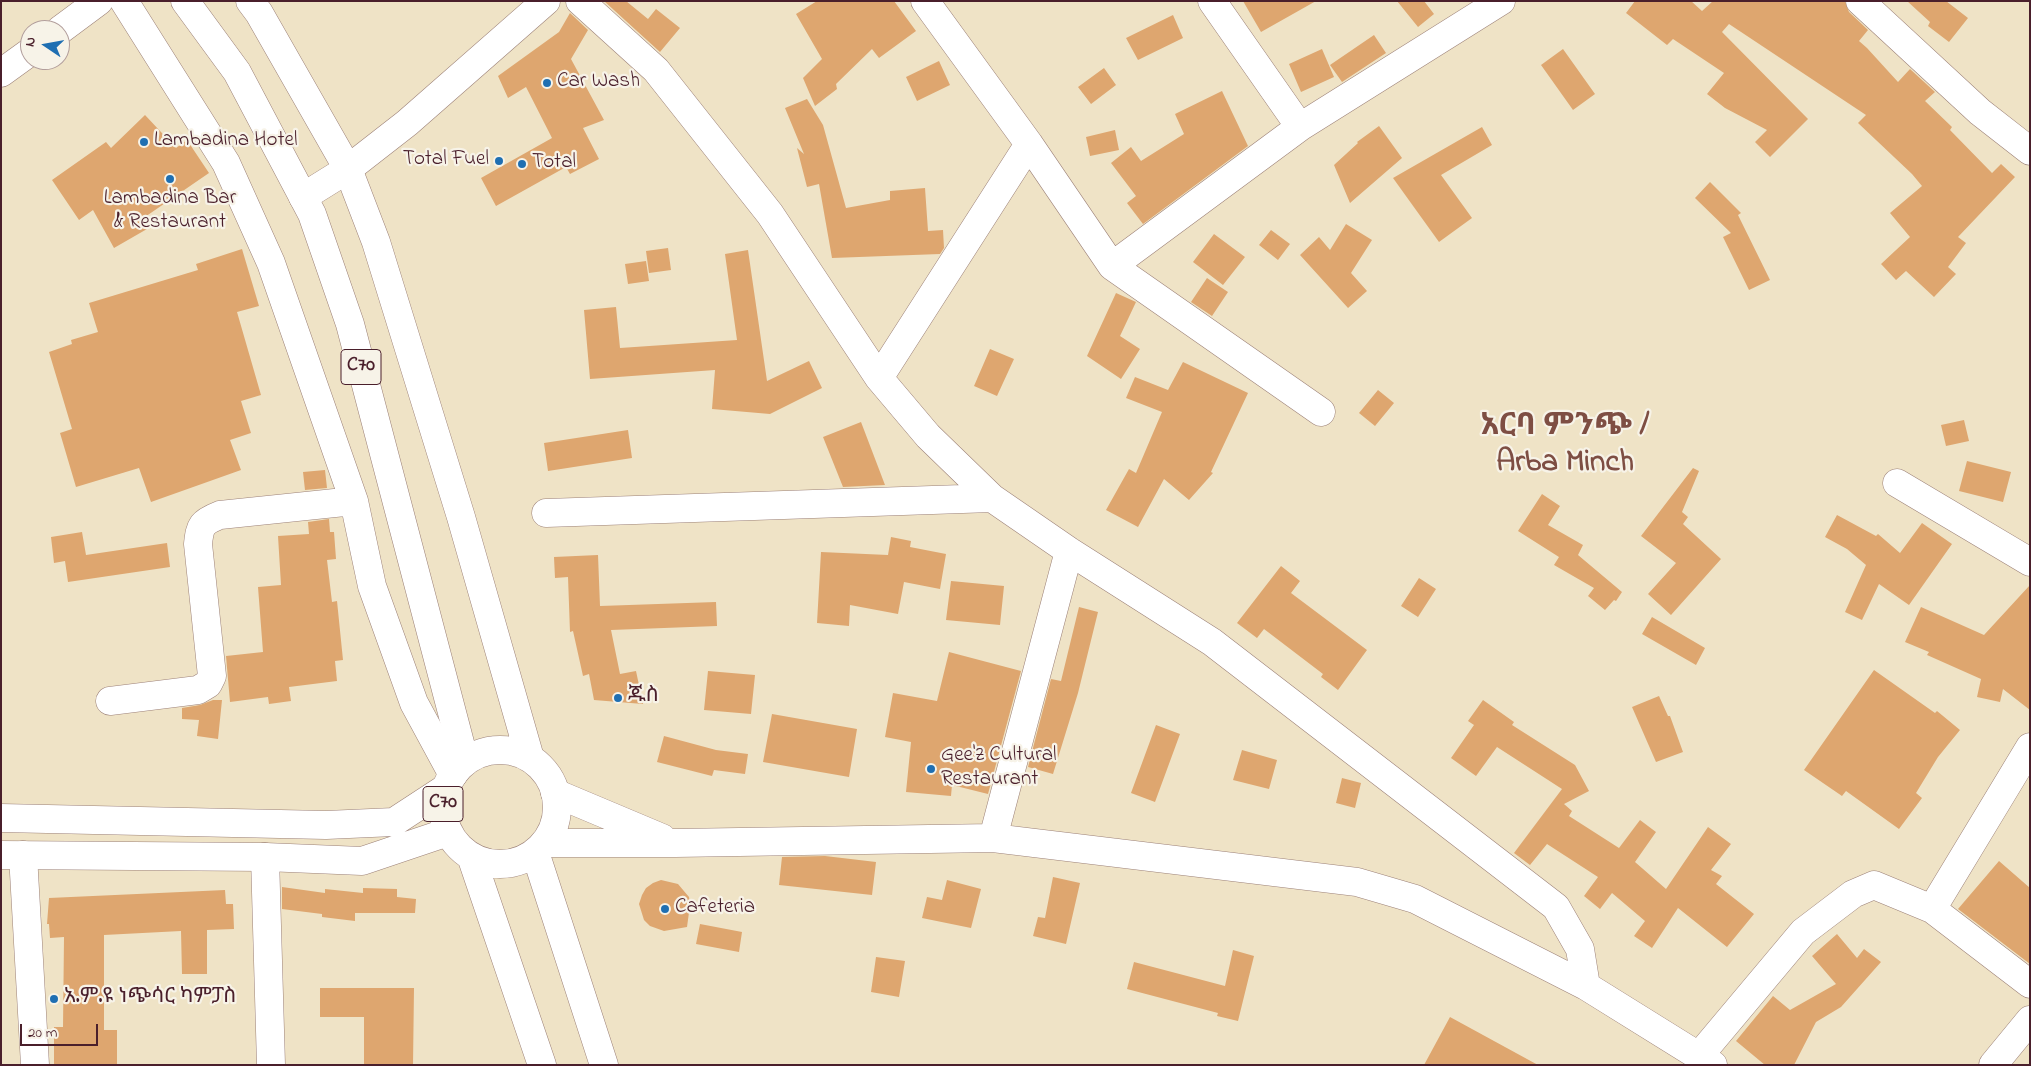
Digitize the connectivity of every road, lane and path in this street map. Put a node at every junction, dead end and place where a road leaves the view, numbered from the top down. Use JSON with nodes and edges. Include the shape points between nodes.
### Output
{"nodes":[{"id":1,"x":99,"y":1,"type":"edge"},
{"id":2,"x":124,"y":1,"type":"edge"},
{"id":3,"x":185,"y":1,"type":"edge"},
{"id":4,"x":250,"y":1,"type":"edge"},
{"id":5,"x":546,"y":1,"type":"edge"},
{"id":6,"x":580,"y":1,"type":"edge"},
{"id":7,"x":925,"y":1,"type":"edge"},
{"id":8,"x":1212,"y":1,"type":"edge"},
{"id":9,"x":1501,"y":1,"type":"edge"},
{"id":10,"x":1860,"y":1,"type":"edge"},
{"id":11,"x":70,"y":23,"type":"edge"},
{"id":12,"x":20,"y":59,"type":"edge"},
{"id":13,"x":1,"y":73,"type":"edge"},
{"id":14,"x":1300,"y":127,"type":"junction"},
{"id":15,"x":1030,"y":144,"type":"junction"},
{"id":16,"x":2030,"y":151,"type":"edge"},
{"id":17,"x":348,"y":169,"type":"junction"},
{"id":18,"x":303,"y":197,"type":"junction"},
{"id":19,"x":1112,"y":266,"type":"junction"},
{"id":20,"x":879,"y":378,"type":"junction"},
{"id":21,"x":1321,"y":412,"type":"dead end"},
{"id":22,"x":1897,"y":483,"type":"dead end"},
{"id":23,"x":992,"y":498,"type":"junction"},
{"id":24,"x":354,"y":501,"type":"junction"},
{"id":25,"x":546,"y":513,"type":"dead end"},
{"id":26,"x":1069,"y":551,"type":"junction"},
{"id":27,"x":2030,"y":562,"type":"edge"},
{"id":28,"x":110,"y":701,"type":"dead end"},
{"id":29,"x":2030,"y":747,"type":"edge"},
{"id":30,"x":530,"y":758,"type":"junction"},
{"id":31,"x":455,"y":775,"type":"junction"},
{"id":32,"x":555,"y":793,"type":"junction"},
{"id":33,"x":1,"y":818,"type":"edge"},
{"id":34,"x":448,"y":832,"type":"junction"},
{"id":35,"x":993,"y":838,"type":"junction"},
{"id":36,"x":675,"y":843,"type":"junction"},
{"id":37,"x":540,"y":847,"type":"junction"},
{"id":38,"x":12,"y":855,"type":"edge"},
{"id":39,"x":470,"y":856,"type":"junction"},
{"id":40,"x":265,"y":857,"type":"junction"},
{"id":41,"x":1932,"y":908,"type":"junction"},
{"id":42,"x":2030,"y":984,"type":"edge"},
{"id":43,"x":1586,"y":986,"type":"junction"},
{"id":44,"x":2030,"y":1020,"type":"edge"},
{"id":45,"x":1706,"y":1060,"type":"edge"},
{"id":46,"x":35,"y":1065,"type":"edge"},
{"id":47,"x":271,"y":1065,"type":"edge"},
{"id":48,"x":542,"y":1065,"type":"edge"},
{"id":49,"x":604,"y":1065,"type":"edge"},
{"id":50,"x":1993,"y":1065,"type":"edge"}],
"edges":[{"from":1,"to":11,"type":"main road"},
{"from":2,"to":24,"type":"main road","via":[[226,163],[271,263]]},
{"from":3,"to":18,"type":"main road","number":"C70","via":[[237,72]]},
{"from":4,"to":17,"type":"main road","number":"C70"},
{"from":5,"to":17,"type":"main road","via":[[407,123]]},
{"from":6,"to":20,"type":"main road","via":[[656,70],[770,214]]},
{"from":7,"to":15,"type":"main road"},
{"from":8,"to":14,"type":"main road"},
{"from":9,"to":14,"type":"main road"},
{"from":10,"to":16,"type":"main road","via":[[1980,112]]},
{"from":12,"to":13,"type":"main road"},
{"from":14,"to":19,"type":"main road"},
{"from":15,"to":19,"type":"main road"},
{"from":15,"to":20,"type":"main road"},
{"from":17,"to":18,"type":"main road"},
{"from":17,"to":30,"type":"main road","number":"C70","via":[[376,242],[458,507]]},
{"from":18,"to":31,"type":"main road","number":"C70","via":[[312,214],[350,324]]},
{"from":19,"to":21,"type":"main road"},
{"from":20,"to":23,"type":"main road","via":[[928,436]]},
{"from":22,"to":27,"type":"main road"},
{"from":23,"to":25,"type":"main road"},
{"from":23,"to":26,"type":"main road"},
{"from":24,"to":28,"type":"main road","via":[[220,515],[208,520],[199,528],[198,544],[212,676],[208,684],[198,690]]},
{"from":24,"to":31,"type":"main road","via":[[375,595],[414,702]]},
{"from":26,"to":35,"type":"main road"},
{"from":26,"to":43,"type":"main road","via":[[1212,642],[1556,907],[1580,948]]},
{"from":29,"to":41,"type":"main road"},
{"from":30,"to":31,"type":"main road","number":"C70","via":[[514,751],[497,750],[480,754]]},
{"from":30,"to":32,"type":"main road","number":"C70","via":[[550,779]]},
{"from":31,"to":33,"type":"main road","via":[[394,822],[326,825]]},
{"from":31,"to":34,"type":"main road","number":"C70","via":[[443,803]]},
{"from":32,"to":36,"type":"main road"},
{"from":32,"to":37,"type":"main road","number":"C70","via":[[557,810],[553,827]]},
{"from":34,"to":39,"type":"main road","number":"C70"},
{"from":34,"to":40,"type":"main road","via":[[362,861]]},
{"from":35,"to":36,"type":"main road"},
{"from":35,"to":43,"type":"main road","via":[[1357,882],[1415,899]]},
{"from":36,"to":37,"type":"main road"},
{"from":37,"to":39,"type":"main road","number":"C70","via":[[520,860],[504,864],[486,863]]},
{"from":37,"to":49,"type":"main road"},
{"from":38,"to":40,"type":"main road"},
{"from":38,"to":46,"type":"main road"},
{"from":39,"to":48,"type":"main road","number":"C70"},
{"from":40,"to":47,"type":"main road"},
{"from":41,"to":42,"type":"main road"},
{"from":41,"to":45,"type":"main road","via":[[1874,885],[1853,894],[1803,932]]},
{"from":43,"to":45,"type":"main road"},
{"from":44,"to":50,"type":"main road"}]}
